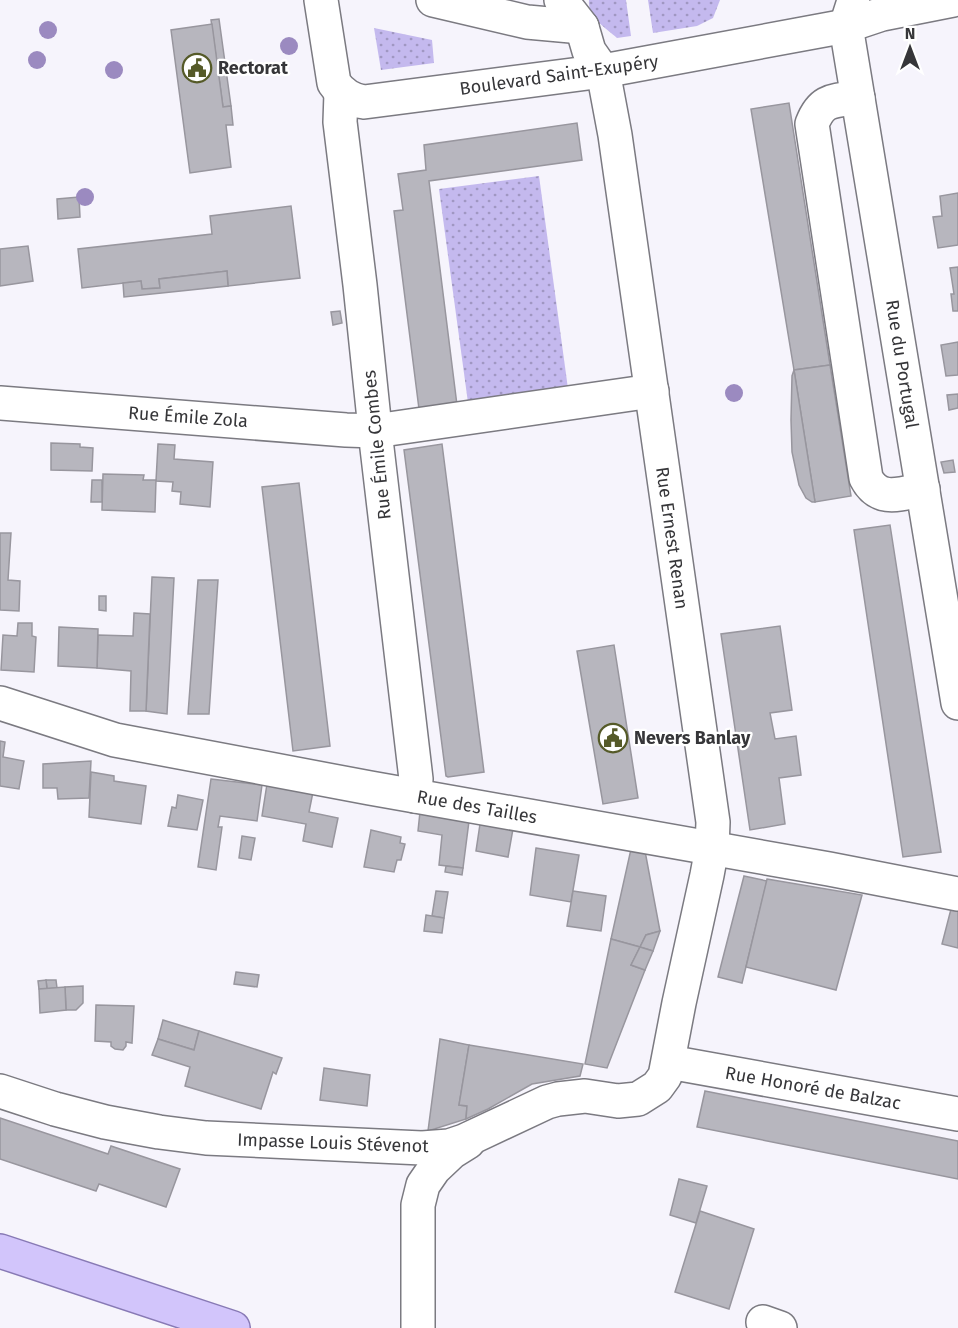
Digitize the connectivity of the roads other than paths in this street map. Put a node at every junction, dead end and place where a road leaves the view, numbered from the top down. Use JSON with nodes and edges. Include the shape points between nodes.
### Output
{"nodes":[{"id":1,"x":321,"y":0,"type":"edge"},
{"id":2,"x":433,"y":0,"type":"edge"},
{"id":3,"x":561,"y":0,"type":"edge"},
{"id":4,"x":953,"y":0,"type":"edge"},
{"id":5,"x":850,"y":13,"type":"edge"},
{"id":6,"x":582,"y":27,"type":"junction"},
{"id":7,"x":603,"y":71,"type":"junction"},
{"id":8,"x":341,"y":93,"type":"junction"},
{"id":9,"x":858,"y":98,"type":"junction"},
{"id":10,"x":651,"y":391,"type":"junction"},
{"id":11,"x":0,"y":403,"type":"edge"},
{"id":12,"x":375,"y":430,"type":"junction"},
{"id":13,"x":923,"y":489,"type":"junction"},
{"id":14,"x":0,"y":703,"type":"edge"},
{"id":15,"x":958,"y":703,"type":"edge"},
{"id":16,"x":415,"y":796,"type":"junction"},
{"id":17,"x":712,"y":848,"type":"junction"},
{"id":18,"x":958,"y":894,"type":"edge"},
{"id":19,"x":663,"y":1074,"type":"junction"},
{"id":20,"x":0,"y":1091,"type":"edge"},
{"id":21,"x":958,"y":1114,"type":"edge"},
{"id":22,"x":474,"y":1137,"type":"junction"},
{"id":23,"x":3,"y":1252,"type":"edge"},
{"id":24,"x":233,"y":1328,"type":"edge"},
{"id":25,"x":418,"y":1328,"type":"edge"}],
"edges":[{"from":1,"to":8,"type":"street","via":[[334,82]]},
{"from":2,"to":6,"type":"street","via":[[527,22]]},
{"from":3,"to":6,"type":"street"},
{"from":4,"to":5,"type":"street","name":"Boulevard Saint-Exupéry","via":[[882,14]]},
{"from":5,"to":7,"type":"street","name":"Boulevard Saint-Exupéry"},
{"from":5,"to":9,"type":"street","name":"Rue du Portugal"},
{"from":6,"to":7,"type":"street","via":[[589,51]]},
{"from":7,"to":8,"type":"street","name":"Boulevard Saint-Exupéry","via":[[364,102]]},
{"from":7,"to":10,"type":"street","name":"Rue Ernest Renan"},
{"from":8,"to":12,"type":"street","name":"Rue Émile Combes","via":[[340,122]]},
{"from":9,"to":13,"type":"street","name":"Rue du Portugal"},
{"from":9,"to":13,"type":"street","via":[[824,105],[816,112],[812,124],[866,478],[874,490],[889,496]]},
{"from":10,"to":12,"type":"street","name":"Rue Émile Zola"},
{"from":10,"to":17,"type":"street","name":"Rue Ernest Renan","via":[[713,822]]},
{"from":11,"to":12,"type":"street","name":"Rue Émile Zola"},
{"from":12,"to":16,"type":"street","name":"Rue Émile Combes"},
{"from":13,"to":15,"type":"street","name":"Rue du Portugal"},
{"from":14,"to":16,"type":"street","name":"Rue des Tailles","via":[[115,740]]},
{"from":16,"to":17,"type":"street","name":"Rue des Tailles"},
{"from":17,"to":18,"type":"street","name":"Rue des Tailles"},
{"from":17,"to":19,"type":"street","name":"Rue Ernest Renan"},
{"from":19,"to":21,"type":"street","name":"Rue Honoré de Balzac"},
{"from":19,"to":22,"type":"street","name":"Impasse Louis Stévenot","via":[[638,1099],[558,1099]]},
{"from":20,"to":22,"type":"street","name":"Impasse Louis Stévenot","via":[[105,1122],[206,1138],[422,1148],[449,1146]]},
{"from":22,"to":25,"type":"street","via":[[452,1152],[423,1185],[418,1205]]},
{"from":23,"to":24,"type":"main road"}]}
